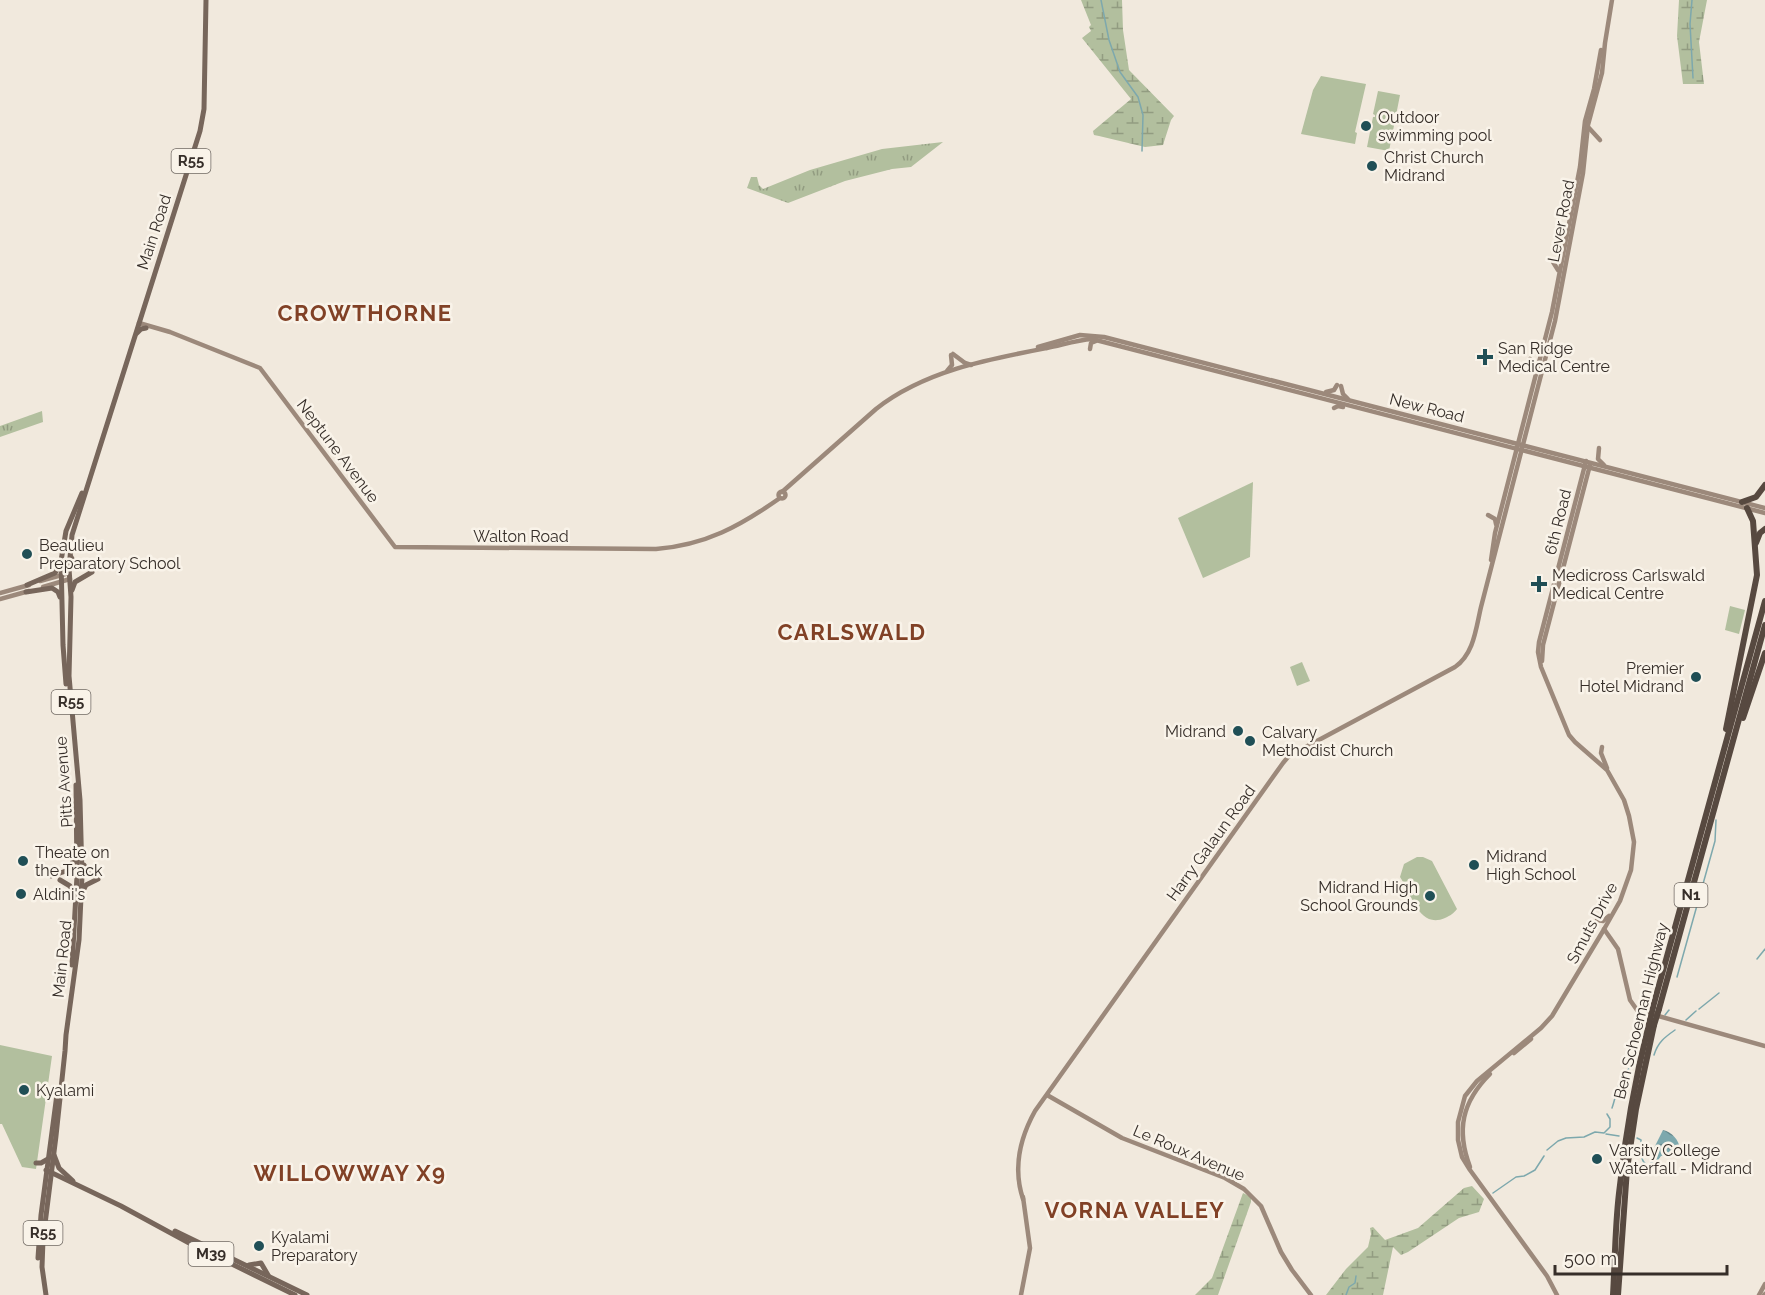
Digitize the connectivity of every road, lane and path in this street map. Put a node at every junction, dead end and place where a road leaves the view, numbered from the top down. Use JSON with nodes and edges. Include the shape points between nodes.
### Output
{"nodes":[{"id":1,"x":206,"y":0,"type":"edge"},
{"id":2,"x":1612,"y":0,"type":"edge"},
{"id":3,"x":1603,"y":66,"type":"junction"},
{"id":4,"x":1600,"y":82,"type":"junction"},
{"id":5,"x":1588,"y":125,"type":"junction"},
{"id":6,"x":1600,"y":140,"type":"dead end"},
{"id":7,"x":1553,"y":262,"type":"dead end"},
{"id":8,"x":1559,"y":272,"type":"junction"},
{"id":9,"x":139,"y":325,"type":"junction"},
{"id":10,"x":146,"y":328,"type":"junction"},
{"id":11,"x":171,"y":328,"type":"dead end"},
{"id":12,"x":165,"y":331,"type":"junction"},
{"id":13,"x":135,"y":334,"type":"junction"},
{"id":14,"x":1083,"y":338,"type":"junction"},
{"id":15,"x":1099,"y":340,"type":"junction"},
{"id":16,"x":1146,"y":348,"type":"junction"},
{"id":17,"x":1090,"y":349,"type":"dead end"},
{"id":18,"x":237,"y":358,"type":"junction"},
{"id":19,"x":1530,"y":359,"type":"dead end"},
{"id":20,"x":988,"y":361,"type":"junction"},
{"id":21,"x":1179,"y":361,"type":"junction"},
{"id":22,"x":973,"y":365,"type":"junction"},
{"id":23,"x":942,"y":374,"type":"junction"},
{"id":24,"x":1536,"y":376,"type":"junction"},
{"id":25,"x":920,"y":382,"type":"junction"},
{"id":26,"x":1300,"y":387,"type":"junction"},
{"id":27,"x":1320,"y":392,"type":"junction"},
{"id":28,"x":1335,"y":396,"type":"junction"},
{"id":29,"x":1349,"y":400,"type":"junction"},
{"id":30,"x":1337,"y":402,"type":"junction"},
{"id":31,"x":1354,"y":407,"type":"junction"},
{"id":32,"x":1334,"y":408,"type":"dead end"},
{"id":33,"x":1377,"y":413,"type":"junction"},
{"id":34,"x":1427,"y":413,"type":"dead end"},
{"id":35,"x":1417,"y":418,"type":"junction"},
{"id":36,"x":1426,"y":420,"type":"junction"},
{"id":37,"x":1432,"y":426,"type":"junction"},
{"id":38,"x":1522,"y":427,"type":"junction"},
{"id":39,"x":1525,"y":434,"type":"junction"},
{"id":40,"x":1499,"y":439,"type":"junction"},
{"id":41,"x":1503,"y":445,"type":"junction"},
{"id":42,"x":1520,"y":447,"type":"junction"},
{"id":43,"x":1599,"y":448,"type":"dead end"},
{"id":44,"x":1534,"y":451,"type":"junction"},
{"id":45,"x":1519,"y":460,"type":"junction"},
{"id":46,"x":1512,"y":465,"type":"junction"},
{"id":47,"x":1586,"y":465,"type":"junction"},
{"id":48,"x":93,"y":467,"type":"junction"},
{"id":49,"x":1612,"y":468,"type":"junction"},
{"id":50,"x":1599,"y":470,"type":"junction"},
{"id":51,"x":1585,"y":484,"type":"junction"},
{"id":52,"x":1765,"y":485,"type":"edge"},
{"id":53,"x":1729,"y":501,"type":"junction"},
{"id":54,"x":1502,"y":505,"type":"junction"},
{"id":55,"x":1746,"y":506,"type":"junction"},
{"id":56,"x":1765,"y":508,"type":"edge"},
{"id":57,"x":1765,"y":513,"type":"edge"},
{"id":58,"x":1765,"y":529,"type":"edge"},
{"id":59,"x":1495,"y":532,"type":"junction"},
{"id":60,"x":395,"y":547,"type":"joint"},
{"id":61,"x":1755,"y":550,"type":"junction"},
{"id":62,"x":70,"y":552,"type":"junction"},
{"id":63,"x":61,"y":561,"type":"junction"},
{"id":64,"x":69,"y":576,"type":"junction"},
{"id":65,"x":62,"y":578,"type":"junction"},
{"id":66,"x":1488,"y":579,"type":"junction"},
{"id":67,"x":27,"y":585,"type":"junction"},
{"id":68,"x":26,"y":592,"type":"junction"},
{"id":69,"x":0,"y":593,"type":"edge"},
{"id":70,"x":71,"y":597,"type":"junction"},
{"id":71,"x":0,"y":599,"type":"edge"},
{"id":72,"x":1765,"y":601,"type":"edge"},
{"id":73,"x":61,"y":602,"type":"junction"},
{"id":74,"x":1546,"y":624,"type":"junction"},
{"id":75,"x":1765,"y":625,"type":"edge"},
{"id":76,"x":1765,"y":653,"type":"edge"},
{"id":77,"x":1602,"y":747,"type":"dead end"},
{"id":78,"x":1610,"y":773,"type":"junction"},
{"id":79,"x":1723,"y":781,"type":"junction"},
{"id":80,"x":1715,"y":782,"type":"junction"},
{"id":81,"x":1632,"y":832,"type":"junction"},
{"id":82,"x":79,"y":852,"type":"junction"},
{"id":83,"x":1639,"y":852,"type":"dead end"},
{"id":84,"x":51,"y":876,"type":"dead end"},
{"id":85,"x":79,"y":876,"type":"junction"},
{"id":86,"x":60,"y":880,"type":"dead end"},
{"id":87,"x":81,"y":895,"type":"junction"},
{"id":88,"x":75,"y":906,"type":"junction"},
{"id":89,"x":1613,"y":912,"type":"junction"},
{"id":90,"x":1597,"y":920,"type":"dead end"},
{"id":91,"x":1604,"y":930,"type":"junction"},
{"id":92,"x":1599,"y":939,"type":"junction"},
{"id":93,"x":1610,"y":940,"type":"junction"},
{"id":94,"x":1624,"y":978,"type":"junction"},
{"id":95,"x":69,"y":1008,"type":"junction"},
{"id":96,"x":1656,"y":1008,"type":"junction"},
{"id":97,"x":1652,"y":1024,"type":"junction"},
{"id":98,"x":1765,"y":1046,"type":"edge"},
{"id":99,"x":62,"y":1065,"type":"junction"},
{"id":100,"x":1047,"y":1095,"type":"junction"},
{"id":101,"x":54,"y":1154,"type":"junction"},
{"id":102,"x":48,"y":1159,"type":"junction"},
{"id":103,"x":36,"y":1163,"type":"dead end"},
{"id":104,"x":49,"y":1170,"type":"junction"},
{"id":105,"x":73,"y":1182,"type":"junction"},
{"id":106,"x":48,"y":1193,"type":"junction"},
{"id":107,"x":170,"y":1231,"type":"junction"},
{"id":108,"x":1765,"y":1284,"type":"edge"},
{"id":109,"x":45,"y":1295,"type":"edge"},
{"id":110,"x":295,"y":1295,"type":"edge"},
{"id":111,"x":307,"y":1295,"type":"edge"},
{"id":112,"x":1021,"y":1295,"type":"edge"},
{"id":113,"x":1311,"y":1295,"type":"edge"},
{"id":114,"x":1556,"y":1295,"type":"edge"},
{"id":115,"x":1613,"y":1295,"type":"edge"},
{"id":116,"x":1618,"y":1295,"type":"edge"},
{"id":117,"x":1759,"y":1295,"type":"edge"}],
"edges":[{"from":1,"to":9,"type":"main road","name":"Main Road","number":"R55","via":[[204,109]]},
{"from":2,"to":3,"type":"main road","name":"Lever Road"},
{"from":2,"to":8,"type":"main road","name":"Lever Road","via":[[1584,127]]},
{"from":3,"to":4,"type":"main road","name":"Lever Road"},
{"from":3,"to":4,"type":"main road","via":[[1607,76]]},
{"from":4,"to":5,"type":"main road","name":"Lever Road"},
{"from":5,"to":6,"type":"main road"},
{"from":5,"to":39,"type":"main road","name":"Lever Road","via":[[1555,321]]},
{"from":7,"to":8,"type":"main road"},
{"from":8,"to":24,"type":"main road","name":"Lever Road"},
{"from":9,"to":10,"type":"main road"},
{"from":9,"to":12,"type":"main road"},
{"from":9,"to":13,"type":"main road","name":"Main Road","number":"R55"},
{"from":10,"to":13,"type":"main road"},
{"from":10,"to":18,"type":"main road"},
{"from":11,"to":12,"type":"main road"},
{"from":12,"to":18,"type":"main road"},
{"from":13,"to":48,"type":"main road","name":"Main Road","number":"R55"},
{"from":14,"to":15,"type":"main road","name":"New Road"},
{"from":14,"to":16,"type":"main road","name":"New Road","via":[[1104,337]]},
{"from":14,"to":20,"type":"main road","name":"Walton Road","via":[[1051,342]]},
{"from":15,"to":17,"type":"main road","via":[[1091,343]]},
{"from":15,"to":21,"type":"main road","name":"New Road"},
{"from":16,"to":21,"type":"main road"},
{"from":16,"to":26,"type":"main road","name":"New Road"},
{"from":18,"to":60,"type":"main road","name":"Neptune Avenue","via":[[261,369]]},
{"from":19,"to":24,"type":"main road","via":[[1536,366]]},
{"from":20,"to":22,"type":"main road","name":"Walton Road"},
{"from":20,"to":25,"type":"main road","name":"Walton Road"},
{"from":21,"to":30,"type":"main road","name":"New Road"},
{"from":22,"to":23,"type":"main road","name":"Walton Road"},
{"from":22,"to":23,"type":"main road","via":[[952,355],[951,368]]},
{"from":23,"to":25,"type":"main road","name":"Walton Road"},
{"from":24,"to":38,"type":"main road","name":"Lever Road"},
{"from":25,"to":60,"type":"main road","name":"Walton Road","via":[[868,416],[781,495],[752,515],[719,532],[682,544],[648,548]]},
{"from":26,"to":27,"type":"main road","name":"New Road"},
{"from":26,"to":30,"type":"main road"},
{"from":27,"to":28,"type":"main road","name":"New Road"},
{"from":27,"to":29,"type":"main road","via":[[1339,385]]},
{"from":28,"to":29,"type":"main road","name":"New Road"},
{"from":28,"to":33,"type":"main road"},
{"from":29,"to":35,"type":"main road","name":"New Road"},
{"from":30,"to":31,"type":"main road","name":"New Road"},
{"from":31,"to":32,"type":"main road"},
{"from":31,"to":33,"type":"main road","name":"New Road"},
{"from":33,"to":37,"type":"main road","name":"New Road"},
{"from":34,"to":35,"type":"main road"},
{"from":35,"to":36,"type":"main road","name":"New Road"},
{"from":36,"to":37,"type":"main road"},
{"from":36,"to":40,"type":"main road","name":"New Road"},
{"from":37,"to":41,"type":"main road","name":"New Road"},
{"from":38,"to":40,"type":"main road","via":[[1515,438]]},
{"from":38,"to":42,"type":"main road","name":"Lever Road"},
{"from":39,"to":42,"type":"main road","name":"Lever Road"},
{"from":39,"to":44,"type":"main road"},
{"from":40,"to":42,"type":"main road","name":"New Road"},
{"from":41,"to":42,"type":"main road","name":"New Road"},
{"from":41,"to":46,"type":"main road","via":[[1511,452]]},
{"from":42,"to":44,"type":"main road","name":"New Road"},
{"from":42,"to":45,"type":"main road","name":"Harry Galaun Road"},
{"from":42,"to":46,"type":"main road","name":"Harry Galaun Road"},
{"from":43,"to":49,"type":"main road","via":[[1599,460]]},
{"from":44,"to":45,"type":"main road"},
{"from":44,"to":47,"type":"main road","name":"New Road"},
{"from":45,"to":66,"type":"main road","name":"Harry Galaun Road"},
{"from":46,"to":54,"type":"main road","name":"Harry Galaun Road"},
{"from":47,"to":49,"type":"main road","name":"New Road"},
{"from":47,"to":50,"type":"main road","name":"New Road"},
{"from":47,"to":51,"type":"main road","name":"6th Road"},
{"from":47,"to":74,"type":"main road","name":"6th Road"},
{"from":48,"to":62,"type":"main road","name":"Main Road","number":"R55","via":[[74,525]]},
{"from":48,"to":63,"type":"main road","name":"Main Road","number":"R55","via":[[66,531]]},
{"from":49,"to":53,"type":"main road","name":"New Road"},
{"from":50,"to":51,"type":"main road","via":[[1591,473]]},
{"from":50,"to":53,"type":"main road","name":"New Road"},
{"from":51,"to":74,"type":"main road","name":"6th Road"},
{"from":52,"to":55,"type":"highway"},
{"from":53,"to":55,"type":"main road","name":"New Road"},
{"from":54,"to":59,"type":"main road","name":"Harry Galaun Road"},
{"from":54,"to":59,"type":"main road","via":[[1498,512],[1489,514],[1495,520]]},
{"from":55,"to":56,"type":"main road","name":"New Road"},
{"from":55,"to":57,"type":"main road","name":"New Road"},
{"from":55,"to":61,"type":"highway","via":[[1752,519]]},
{"from":58,"to":61,"type":"highway"},
{"from":59,"to":66,"type":"main road","name":"Harry Galaun Road"},
{"from":61,"to":80,"type":"highway","via":[[1755,590]]},
{"from":62,"to":64,"type":"main road","name":"Main Road","number":"R55"},
{"from":62,"to":70,"type":"main road","via":[[74,565],[90,570],[75,582]]},
{"from":63,"to":65,"type":"main road","name":"Main Road","number":"R55"},
{"from":63,"to":67,"type":"main road","via":[[55,573]]},
{"from":64,"to":65,"type":"main road"},
{"from":64,"to":70,"type":"main road","name":"Pitts Avenue","number":"R55"},
{"from":65,"to":67,"type":"main road"},
{"from":65,"to":68,"type":"main road"},
{"from":65,"to":73,"type":"main road","name":"Pitts Avenue","number":"R55"},
{"from":66,"to":100,"type":"main road","name":"Harry Galaun Road","via":[[1471,645],[1460,663],[1288,757]]},
{"from":67,"to":69,"type":"main road"},
{"from":68,"to":71,"type":"main road"},
{"from":68,"to":73,"type":"main road","via":[[52,588]]},
{"from":70,"to":82,"type":"main road","name":"Pitts Avenue","number":"R55","via":[[70,682],[81,800]]},
{"from":72,"to":80,"type":"highway","name":"Ben Schoeman Highway","number":"N1"},
{"from":73,"to":82,"type":"main road","name":"Pitts Avenue","number":"R55"},
{"from":74,"to":78,"type":"main road","name":"Smuts Drive","via":[[1542,655],[1546,679],[1569,735]]},
{"from":75,"to":79,"type":"highway","name":"Ben Schoeman Highway","number":"N1"},
{"from":76,"to":79,"type":"highway"},
{"from":77,"to":78,"type":"main road","via":[[1600,753]]},
{"from":78,"to":81,"type":"main road","name":"Smuts Drive","via":[[1627,807]]},
{"from":79,"to":96,"type":"highway","name":"Ben Schoeman Highway","number":"N1"},
{"from":80,"to":96,"type":"highway","name":"Ben Schoeman Highway","number":"N1"},
{"from":81,"to":83,"type":"main road"},
{"from":81,"to":89,"type":"main road","name":"Smuts Drive","via":[[1631,870]]},
{"from":82,"to":84,"type":"main road","via":[[69,870]]},
{"from":82,"to":85,"type":"main road","name":"Pitts Avenue","number":"R55"},
{"from":82,"to":87,"type":"main road","via":[[86,871],[97,878],[86,885]]},
{"from":85,"to":87,"type":"main road","name":"Main Road","number":"R55"},
{"from":85,"to":88,"type":"main road","name":"Main Road","number":"R55"},
{"from":86,"to":88,"type":"main road","via":[[72,888]]},
{"from":87,"to":95,"type":"main road","name":"Main Road","number":"R55"},
{"from":88,"to":95,"type":"main road","name":"Main Road","number":"R55"},
{"from":89,"to":90,"type":"main road","via":[[1605,920]]},
{"from":89,"to":91,"type":"main road","name":"Smuts Drive"},
{"from":91,"to":92,"type":"main road","name":"Smuts Drive"},
{"from":91,"to":93,"type":"main road"},
{"from":91,"to":94,"type":"main road","via":[[1618,949]]},
{"from":92,"to":93,"type":"main road"},
{"from":92,"to":114,"type":"main road","name":"Smuts Drive","via":[[1548,1024],[1479,1084],[1462,1115],[1464,1150],[1477,1181],[1547,1275]]},
{"from":93,"to":94,"type":"main road"},
{"from":94,"to":98,"type":"main road","via":[[1637,1010]]},
{"from":95,"to":99,"type":"main road","name":"Main Road","number":"R55"},
{"from":96,"to":97,"type":"highway","name":"Ben Schoeman Highway","number":"N1","bridge":true},
{"from":97,"to":115,"type":"highway","name":"Ben Schoeman Highway","number":"N1","via":[[1638,1073],[1622,1168]]},
{"from":97,"to":116,"type":"highway","name":"Ben Schoeman Highway","number":"N1","via":[[1627,1169]]},
{"from":99,"to":101,"type":"main road","number":"R55"},
{"from":99,"to":102,"type":"main road","number":"R55"},
{"from":100,"to":112,"type":"main road","name":"Harry Galaun Road","via":[[1026,1128],[1018,1159],[1030,1243]]},
{"from":100,"to":113,"type":"main road","name":"Le Roux Avenue","via":[[1122,1138],[1244,1188],[1261,1206],[1281,1252]]},
{"from":101,"to":104,"type":"main road","number":"R55"},
{"from":101,"to":105,"type":"main road","via":[[59,1168]]},
{"from":102,"to":103,"type":"main road"},
{"from":102,"to":104,"type":"main road","number":"R55"},
{"from":104,"to":105,"type":"main road","number":"M39"},
{"from":104,"to":106,"type":"main road","number":"R55"},
{"from":104,"to":109,"type":"main road","number":"R55","via":[[39,1240],[39,1268]]},
{"from":105,"to":106,"type":"main road","via":[[57,1181]]},
{"from":105,"to":107,"type":"main road","number":"M39"},
{"from":106,"to":109,"type":"main road","number":"R55","via":[[42,1252]]},
{"from":107,"to":110,"type":"main road","number":"M39"},
{"from":107,"to":111,"type":"main road","number":"M39","via":[[246,1265],[261,1263],[269,1276]]},
{"from":108,"to":117,"type":"main road"}]}
